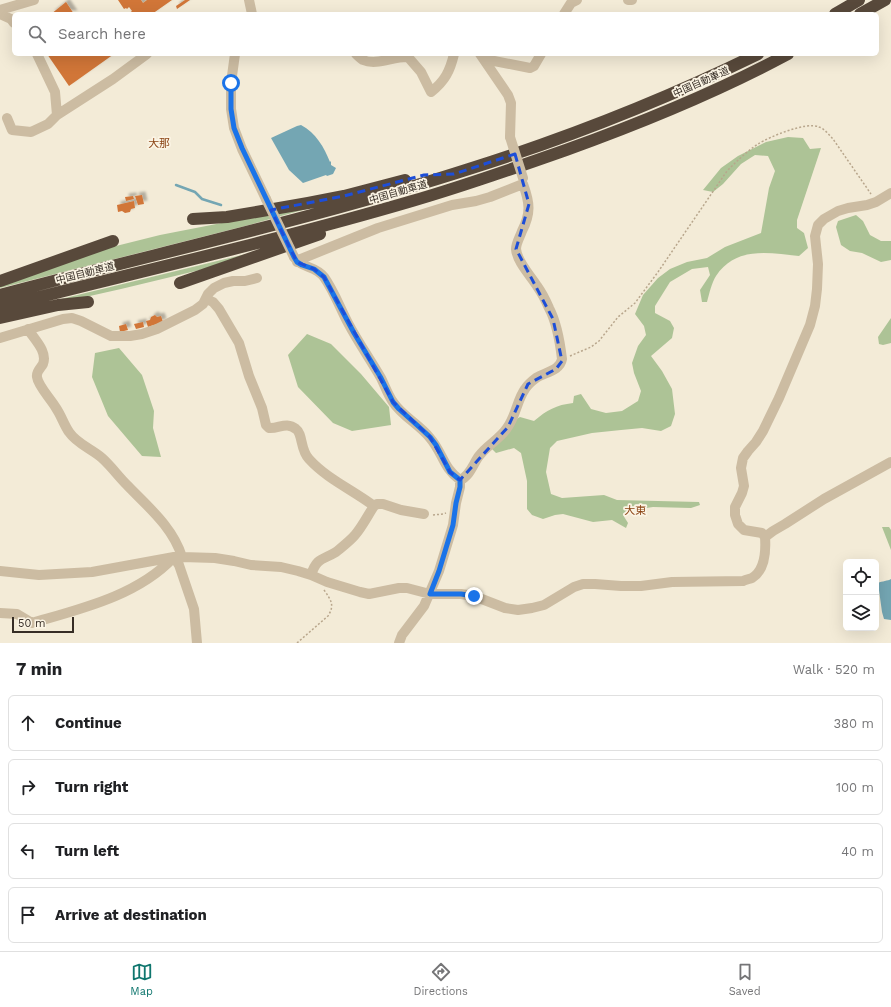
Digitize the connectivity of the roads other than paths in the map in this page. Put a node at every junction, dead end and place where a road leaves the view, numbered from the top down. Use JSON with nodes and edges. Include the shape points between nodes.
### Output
{"nodes":[{"id":1,"x":34,"y":0,"type":"edge"},
{"id":2,"x":248,"y":0,"type":"edge"},
{"id":3,"x":577,"y":0,"type":"edge"},
{"id":4,"x":628,"y":0,"type":"edge"},
{"id":5,"x":632,"y":0,"type":"edge"},
{"id":6,"x":859,"y":0,"type":"edge"},
{"id":7,"x":885,"y":0,"type":"edge"},
{"id":8,"x":0,"y":10,"type":"edge"},
{"id":9,"x":251,"y":12,"type":"edge"},
{"id":10,"x":565,"y":12,"type":"edge"},
{"id":11,"x":838,"y":12,"type":"edge"},
{"id":12,"x":864,"y":12,"type":"edge"},
{"id":13,"x":0,"y":14,"type":"edge"},
{"id":14,"x":12,"y":20,"type":"edge"},
{"id":15,"x":38,"y":56,"type":"edge"},
{"id":16,"x":144,"y":56,"type":"edge"},
{"id":17,"x":235,"y":56,"type":"edge"},
{"id":18,"x":358,"y":56,"type":"edge"},
{"id":19,"x":401,"y":56,"type":"edge"},
{"id":20,"x":401,"y":56,"type":"edge"},
{"id":21,"x":453,"y":56,"type":"edge"},
{"id":22,"x":540,"y":56,"type":"edge"},
{"id":23,"x":754,"y":56,"type":"edge"},
{"id":24,"x":784,"y":56,"type":"edge"},
{"id":25,"x":482,"y":57,"type":"edge"},
{"id":26,"x":57,"y":115,"type":"junction"},
{"id":27,"x":8,"y":118,"type":"dead end"},
{"id":28,"x":454,"y":174,"type":"junction"},
{"id":29,"x":523,"y":181,"type":"junction"},
{"id":30,"x":891,"y":194,"type":"edge"},
{"id":31,"x":413,"y":200,"type":"junction"},
{"id":32,"x":192,"y":219,"type":"dead end"},
{"id":33,"x":113,"y":242,"type":"dead end"},
{"id":34,"x":296,"y":260,"type":"junction"},
{"id":35,"x":257,"y":278,"type":"dead end"},
{"id":36,"x":0,"y":281,"type":"edge"},
{"id":37,"x":180,"y":283,"type":"dead end"},
{"id":38,"x":0,"y":295,"type":"edge"},
{"id":39,"x":206,"y":299,"type":"junction"},
{"id":40,"x":88,"y":302,"type":"dead end"},
{"id":41,"x":0,"y":307,"type":"edge"},
{"id":42,"x":0,"y":318,"type":"edge"},
{"id":43,"x":28,"y":329,"type":"junction"},
{"id":44,"x":0,"y":338,"type":"edge"},
{"id":45,"x":891,"y":462,"type":"edge"},
{"id":46,"x":460,"y":480,"type":"junction"},
{"id":47,"x":374,"y":506,"type":"junction"},
{"id":48,"x":424,"y":514,"type":"road end"},
{"id":49,"x":765,"y":537,"type":"junction"},
{"id":50,"x":178,"y":557,"type":"junction"},
{"id":51,"x":0,"y":572,"type":"edge"},
{"id":52,"x":311,"y":575,"type":"junction"},
{"id":53,"x":430,"y":594,"type":"junction"},
{"id":54,"x":0,"y":613,"type":"edge"},
{"id":55,"x":197,"y":643,"type":"edge"},
{"id":56,"x":399,"y":643,"type":"edge"}],
"edges":[{"from":1,"to":8,"type":"street"},
{"from":2,"to":9,"type":"street"},
{"from":3,"to":10,"type":"street","via":[[571,3]]},
{"from":4,"to":5,"type":"street"},
{"from":6,"to":11,"type":"highway"},
{"from":7,"to":12,"type":"highway"},
{"from":13,"to":14,"type":"street"},
{"from":15,"to":26,"type":"street","via":[[55,92]]},
{"from":16,"to":26,"type":"street"},
{"from":17,"to":34,"type":"street","bridge":true,"via":[[231,83],[234,128]]},
{"from":18,"to":20,"type":"street","via":[[363,60],[374,62]]},
{"from":19,"to":21,"type":"street","via":[[408,57],[421,72],[431,92],[440,85]]},
{"from":22,"to":25,"type":"street","via":[[530,68]]},
{"from":23,"to":28,"type":"highway","name":"中国自動車道","via":[[600,124]]},
{"from":24,"to":31,"type":"highway","name":"中国自動車道","via":[[664,112],[602,137]]},
{"from":25,"to":29,"type":"street","bridge":true,"via":[[508,94],[511,103],[510,137]]},
{"from":26,"to":27,"type":"street","via":[[48,124],[31,132],[12,130]]},
{"from":28,"to":32,"type":"highway","via":[[424,175],[300,205],[227,217]]},
{"from":28,"to":38,"type":"highway","name":"中国自動車道","via":[[343,207]]},
{"from":29,"to":34,"type":"street","via":[[490,197],[452,205],[378,228]]},
{"from":29,"to":46,"type":"street","via":[[529,204],[526,223],[516,249],[550,309],[562,359],[556,369],[528,384],[508,427],[478,456],[468,473]]},
{"from":30,"to":49,"type":"street","via":[[867,205],[838,211],[818,225],[815,236],[817,289],[810,325],[763,432],[743,458],[741,468],[744,486],[735,507],[738,524],[744,530],[762,533]]},
{"from":31,"to":37,"type":"highway"},
{"from":31,"to":41,"type":"highway","name":"中国自動車道"},
{"from":33,"to":36,"type":"highway"},
{"from":34,"to":46,"type":"street","via":[[324,277],[393,402],[430,437],[450,472]]},
{"from":35,"to":39,"type":"street","via":[[224,283],[214,288]]},
{"from":39,"to":43,"type":"street","via":[[195,310],[179,319],[142,334],[111,336],[72,318],[63,318]]},
{"from":39,"to":47,"type":"street","via":[[213,302],[239,343],[266,425],[274,429],[282,425],[297,429],[308,459],[338,483]]},
{"from":40,"to":42,"type":"highway","via":[[58,305]]},
{"from":43,"to":44,"type":"street"},
{"from":43,"to":50,"type":"street","via":[[43,352],[43,364],[37,372],[39,384],[56,407],[69,432],[86,448],[107,462],[156,515],[180,549]]},
{"from":45,"to":49,"type":"street","via":[[824,499]]},
{"from":46,"to":53,"type":"street","via":[[453,525]]},
{"from":47,"to":48,"type":"street","via":[[383,504]]},
{"from":47,"to":52,"type":"street","via":[[355,535],[335,552],[317,562]]},
{"from":49,"to":53,"type":"street","via":[[762,566],[751,578],[743,581],[672,582],[641,586],[583,584],[544,605],[518,610],[474,596]]},
{"from":50,"to":51,"type":"street","via":[[92,572],[39,575]]},
{"from":50,"to":52,"type":"street","via":[[234,560],[257,566],[281,567]]},
{"from":50,"to":54,"type":"street","via":[[133,588],[83,608],[32,623],[17,614]]},
{"from":50,"to":55,"type":"street","via":[[194,609]]},
{"from":52,"to":53,"type":"street","via":[[369,594],[399,588]]},
{"from":53,"to":56,"type":"street"}]}
